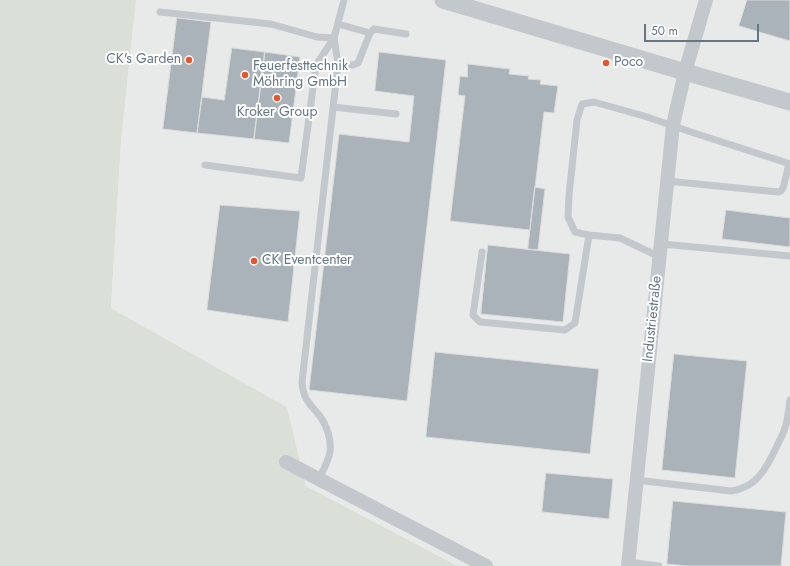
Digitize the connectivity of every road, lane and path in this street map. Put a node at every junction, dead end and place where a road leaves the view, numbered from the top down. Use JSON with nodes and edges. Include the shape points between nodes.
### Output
{"nodes":[{"id":1,"x":344,"y":0,"type":"edge"},
{"id":2,"x":443,"y":0,"type":"edge"},
{"id":3,"x":706,"y":0,"type":"edge"},
{"id":4,"x":160,"y":12,"type":"dead end"},
{"id":5,"x":338,"y":24,"type":"junction"},
{"id":6,"x":370,"y":33,"type":"junction"},
{"id":7,"x":406,"y":34,"type":"dead end"},
{"id":8,"x":334,"y":38,"type":"junction"},
{"id":9,"x":338,"y":64,"type":"junction"},
{"id":10,"x":685,"y":72,"type":"junction"},
{"id":11,"x":790,"y":102,"type":"edge"},
{"id":12,"x":334,"y":107,"type":"junction"},
{"id":13,"x":396,"y":114,"type":"dead end"},
{"id":14,"x":673,"y":125,"type":"junction"},
{"id":15,"x":790,"y":164,"type":"edge"},
{"id":16,"x":205,"y":165,"type":"dead end"},
{"id":17,"x":667,"y":181,"type":"junction"},
{"id":18,"x":589,"y":235,"type":"junction"},
{"id":19,"x":661,"y":250,"type":"junction"},
{"id":20,"x":482,"y":252,"type":"dead end"},
{"id":21,"x":790,"y":256,"type":"edge"},
{"id":22,"x":790,"y":400,"type":"edge"},
{"id":23,"x":286,"y":462,"type":"dead end"},
{"id":24,"x":319,"y":479,"type":"junction"},
{"id":25,"x":636,"y":480,"type":"junction"},
{"id":26,"x":628,"y":564,"type":"edge"},
{"id":27,"x":486,"y":566,"type":"edge"},
{"id":28,"x":659,"y":566,"type":"edge"}],
"edges":[{"from":1,"to":5,"type":"lane"},
{"from":2,"to":10,"type":"street"},
{"from":3,"to":10,"type":"street","name":"Industriestraße"},
{"from":4,"to":8,"type":"lane","via":[[271,24],[317,37]]},
{"from":5,"to":6,"type":"lane"},
{"from":5,"to":8,"type":"lane"},
{"from":6,"to":7,"type":"lane","via":[[374,29]]},
{"from":6,"to":9,"type":"lane","via":[[358,63]]},
{"from":8,"to":9,"type":"lane"},
{"from":8,"to":16,"type":"lane","via":[[316,65],[301,178]]},
{"from":9,"to":12,"type":"lane"},
{"from":10,"to":11,"type":"street"},
{"from":10,"to":14,"type":"street","name":"Industriestraße"},
{"from":12,"to":13,"type":"lane"},
{"from":12,"to":24,"type":"lane","via":[[302,382],[306,400],[327,428],[330,456]]},
{"from":14,"to":15,"type":"lane"},
{"from":14,"to":17,"type":"street","name":"Industriestraße"},
{"from":14,"to":18,"type":"lane","via":[[594,102],[582,104],[577,120],[568,217],[575,232]]},
{"from":15,"to":17,"type":"lane","via":[[783,188],[778,192]]},
{"from":17,"to":19,"type":"street","name":"Industriestraße"},
{"from":18,"to":19,"type":"lane","via":[[620,238],[639,248]]},
{"from":18,"to":20,"type":"lane","via":[[575,323],[565,330],[480,322],[473,315]]},
{"from":19,"to":21,"type":"lane"},
{"from":19,"to":25,"type":"street","name":"Industriestraße"},
{"from":22,"to":25,"type":"lane","via":[[785,429],[770,462],[750,485],[731,491]]},
{"from":23,"to":24,"type":"street"},
{"from":24,"to":27,"type":"street"},
{"from":25,"to":26,"type":"street","name":"Industriestraße"},
{"from":26,"to":28,"type":"lane"}]}
